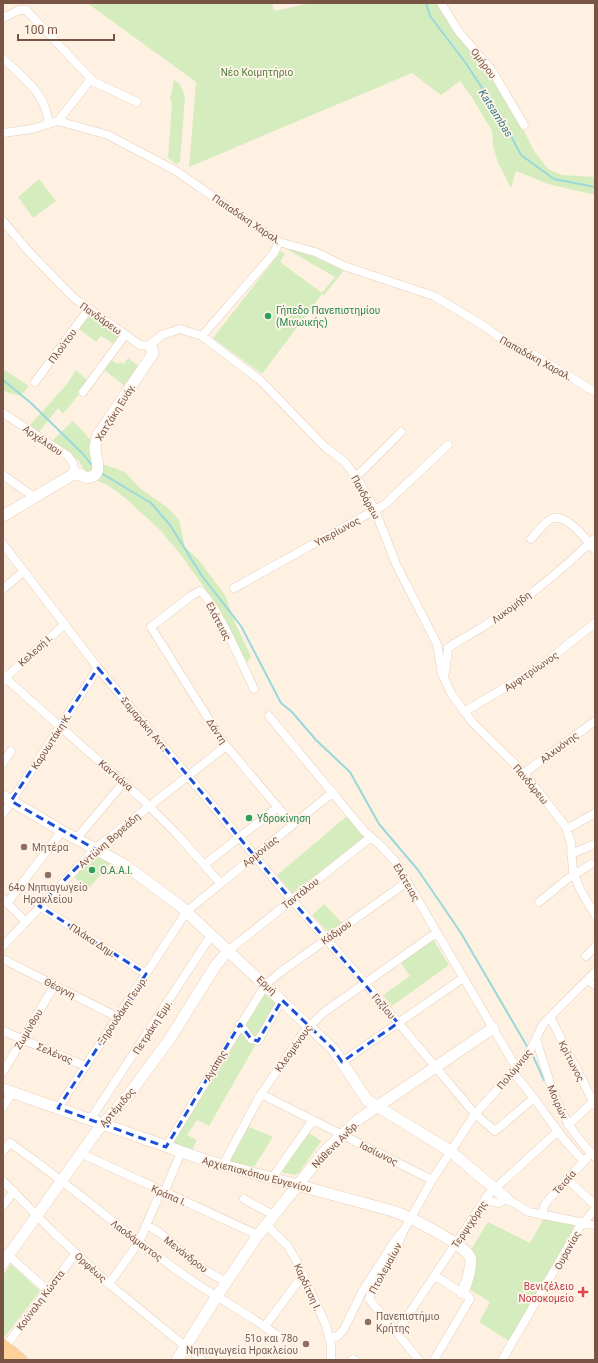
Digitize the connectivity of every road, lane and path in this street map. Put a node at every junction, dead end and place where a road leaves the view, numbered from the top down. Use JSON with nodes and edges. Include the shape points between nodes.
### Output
{"nodes":[{"id":1,"x":441,"y":3,"type":"edge"},
{"id":2,"x":3,"y":18,"type":"edge"},
{"id":3,"x":3,"y":58,"type":"edge"},
{"id":4,"x":91,"y":79,"type":"junction"},
{"id":5,"x":137,"y":102,"type":"dead end"},
{"id":6,"x":58,"y":121,"type":"junction"},
{"id":7,"x":49,"y":123,"type":"junction"},
{"id":8,"x":524,"y":125,"type":"dead end"},
{"id":9,"x":3,"y":134,"type":"edge"},
{"id":10,"x":3,"y":221,"type":"edge"},
{"id":11,"x":279,"y":242,"type":"junction"},
{"id":12,"x":88,"y":310,"type":"junction"},
{"id":13,"x":125,"y":335,"type":"junction"},
{"id":14,"x":202,"y":336,"type":"junction"},
{"id":15,"x":151,"y":345,"type":"junction"},
{"id":16,"x":35,"y":382,"type":"dead end"},
{"id":17,"x":83,"y":392,"type":"dead end"},
{"id":18,"x":595,"y":392,"type":"edge"},
{"id":19,"x":3,"y":413,"type":"edge"},
{"id":20,"x":401,"y":432,"type":"dead end"},
{"id":21,"x":448,"y":445,"type":"dead end"},
{"id":22,"x":75,"y":474,"type":"junction"},
{"id":23,"x":3,"y":475,"type":"edge"},
{"id":24,"x":356,"y":477,"type":"junction"},
{"id":25,"x":34,"y":497,"type":"junction"},
{"id":26,"x":375,"y":510,"type":"junction"},
{"id":27,"x":3,"y":516,"type":"edge"},
{"id":28,"x":531,"y":539,"type":"dead end"},
{"id":29,"x":3,"y":544,"type":"edge"},
{"id":30,"x":593,"y":544,"type":"edge"},
{"id":31,"x":24,"y":571,"type":"junction"},
{"id":32,"x":234,"y":588,"type":"dead end"},
{"id":33,"x":3,"y":589,"type":"edge"},
{"id":34,"x":595,"y":623,"type":"edge"},
{"id":35,"x":65,"y":624,"type":"junction"},
{"id":36,"x":151,"y":630,"type":"joint"},
{"id":37,"x":98,"y":668,"type":"junction"},
{"id":38,"x":4,"y":678,"type":"edge"},
{"id":39,"x":444,"y":680,"type":"junction"},
{"id":40,"x":254,"y":689,"type":"dead end"},
{"id":41,"x":464,"y":712,"type":"junction"},
{"id":42,"x":269,"y":716,"type":"dead end"},
{"id":43,"x":595,"y":721,"type":"edge"},
{"id":44,"x":60,"y":726,"type":"junction"},
{"id":45,"x":226,"y":746,"type":"junction"},
{"id":46,"x":11,"y":751,"type":"dead end"},
{"id":47,"x":3,"y":763,"type":"edge"},
{"id":48,"x":524,"y":774,"type":"junction"},
{"id":49,"x":188,"y":776,"type":"junction"},
{"id":50,"x":124,"y":782,"type":"junction"},
{"id":51,"x":333,"y":792,"type":"junction"},
{"id":52,"x":7,"y":799,"type":"edge"},
{"id":53,"x":149,"y":806,"type":"junction"},
{"id":54,"x":278,"y":807,"type":"junction"},
{"id":55,"x":595,"y":813,"type":"edge"},
{"id":56,"x":3,"y":814,"type":"edge"},
{"id":57,"x":292,"y":824,"type":"junction"},
{"id":58,"x":567,"y":829,"type":"junction"},
{"id":59,"x":62,"y":831,"type":"junction"},
{"id":60,"x":239,"y":837,"type":"junction"},
{"id":61,"x":371,"y":837,"type":"junction"},
{"id":62,"x":76,"y":839,"type":"junction"},
{"id":63,"x":595,"y":844,"type":"edge"},
{"id":64,"x":95,"y":849,"type":"junction"},
{"id":65,"x":571,"y":854,"type":"junction"},
{"id":66,"x":254,"y":856,"type":"junction"},
{"id":67,"x":591,"y":864,"type":"dead end"},
{"id":68,"x":204,"y":865,"type":"junction"},
{"id":69,"x":574,"y":874,"type":"junction"},
{"id":70,"x":407,"y":882,"type":"junction"},
{"id":71,"x":220,"y":883,"type":"junction"},
{"id":72,"x":292,"y":899,"type":"junction"},
{"id":73,"x":5,"y":901,"type":"edge"},
{"id":74,"x":540,"y":902,"type":"dead end"},
{"id":75,"x":39,"y":906,"type":"junction"},
{"id":76,"x":187,"y":911,"type":"junction"},
{"id":77,"x":595,"y":915,"type":"edge"},
{"id":78,"x":26,"y":920,"type":"junction"},
{"id":79,"x":436,"y":933,"type":"junction"},
{"id":80,"x":212,"y":934,"type":"junction"},
{"id":81,"x":326,"y":939,"type":"junction"},
{"id":82,"x":3,"y":946,"type":"edge"},
{"id":83,"x":595,"y":947,"type":"edge"},
{"id":84,"x":229,"y":950,"type":"junction"},
{"id":85,"x":586,"y":956,"type":"dead end"},
{"id":86,"x":3,"y":959,"type":"edge"},
{"id":87,"x":595,"y":972,"type":"edge"},
{"id":88,"x":146,"y":974,"type":"junction"},
{"id":89,"x":463,"y":978,"type":"junction"},
{"id":90,"x":588,"y":980,"type":"junction"},
{"id":91,"x":366,"y":983,"type":"junction"},
{"id":92,"x":266,"y":984,"type":"junction"},
{"id":93,"x":595,"y":985,"type":"edge"},
{"id":94,"x":54,"y":986,"type":"junction"},
{"id":95,"x":282,"y":1000,"type":"junction"},
{"id":96,"x":550,"y":1017,"type":"junction"},
{"id":97,"x":117,"y":1018,"type":"junction"},
{"id":98,"x":398,"y":1023,"type":"junction"},
{"id":99,"x":240,"y":1024,"type":"junction"},
{"id":100,"x":310,"y":1025,"type":"junction"},
{"id":101,"x":493,"y":1028,"type":"junction"},
{"id":102,"x":3,"y":1031,"type":"edge"},
{"id":103,"x":22,"y":1039,"type":"junction"},
{"id":104,"x":536,"y":1039,"type":"junction"},
{"id":105,"x":342,"y":1062,"type":"junction"},
{"id":106,"x":85,"y":1066,"type":"junction"},
{"id":107,"x":437,"y":1067,"type":"junction"},
{"id":108,"x":515,"y":1071,"type":"junction"},
{"id":109,"x":3,"y":1072,"type":"edge"},
{"id":110,"x":8,"y":1090,"type":"edge"},
{"id":111,"x":262,"y":1094,"type":"junction"},
{"id":112,"x":534,"y":1098,"type":"junction"},
{"id":113,"x":594,"y":1102,"type":"edge"},
{"id":114,"x":3,"y":1107,"type":"edge"},
{"id":115,"x":377,"y":1107,"type":"junction"},
{"id":116,"x":58,"y":1108,"type":"junction"},
{"id":117,"x":475,"y":1114,"type":"junction"},
{"id":118,"x":90,"y":1120,"type":"junction"},
{"id":119,"x":313,"y":1120,"type":"junction"},
{"id":120,"x":102,"y":1124,"type":"junction"},
{"id":121,"x":568,"y":1125,"type":"junction"},
{"id":122,"x":558,"y":1131,"type":"junction"},
{"id":123,"x":342,"y":1134,"type":"junction"},
{"id":124,"x":166,"y":1147,"type":"junction"},
{"id":125,"x":3,"y":1151,"type":"edge"},
{"id":126,"x":450,"y":1151,"type":"junction"},
{"id":127,"x":181,"y":1152,"type":"junction"},
{"id":128,"x":80,"y":1153,"type":"junction"},
{"id":129,"x":594,"y":1155,"type":"edge"},
{"id":130,"x":584,"y":1161,"type":"junction"},
{"id":131,"x":223,"y":1165,"type":"junction"},
{"id":132,"x":272,"y":1178,"type":"junction"},
{"id":133,"x":567,"y":1179,"type":"junction"},
{"id":134,"x":61,"y":1180,"type":"junction"},
{"id":135,"x":432,"y":1180,"type":"junction"},
{"id":136,"x":3,"y":1181,"type":"edge"},
{"id":137,"x":297,"y":1184,"type":"junction"},
{"id":138,"x":495,"y":1188,"type":"junction"},
{"id":139,"x":14,"y":1191,"type":"junction"},
{"id":140,"x":162,"y":1192,"type":"junction"},
{"id":141,"x":244,"y":1199,"type":"dead end"},
{"id":142,"x":508,"y":1199,"type":"junction"},
{"id":143,"x":485,"y":1200,"type":"junction"},
{"id":144,"x":595,"y":1205,"type":"edge"},
{"id":145,"x":3,"y":1206,"type":"edge"},
{"id":146,"x":595,"y":1209,"type":"edge"},
{"id":147,"x":36,"y":1215,"type":"junction"},
{"id":148,"x":273,"y":1215,"type":"junction"},
{"id":149,"x":542,"y":1215,"type":"junction"},
{"id":150,"x":410,"y":1218,"type":"junction"},
{"id":151,"x":582,"y":1222,"type":"junction"},
{"id":152,"x":146,"y":1225,"type":"junction"},
{"id":153,"x":266,"y":1225,"type":"junction"},
{"id":154,"x":595,"y":1225,"type":"edge"},
{"id":155,"x":258,"y":1235,"type":"junction"},
{"id":156,"x":139,"y":1242,"type":"junction"},
{"id":157,"x":455,"y":1244,"type":"junction"},
{"id":158,"x":76,"y":1254,"type":"junction"},
{"id":159,"x":6,"y":1259,"type":"edge"},
{"id":160,"x":303,"y":1275,"type":"junction"},
{"id":161,"x":435,"y":1276,"type":"junction"},
{"id":162,"x":226,"y":1282,"type":"junction"},
{"id":163,"x":109,"y":1284,"type":"junction"},
{"id":164,"x":48,"y":1291,"type":"junction"},
{"id":165,"x":366,"y":1294,"type":"junction"},
{"id":166,"x":217,"y":1296,"type":"junction"},
{"id":167,"x":466,"y":1296,"type":"junction"},
{"id":168,"x":265,"y":1326,"type":"junction"},
{"id":169,"x":396,"y":1332,"type":"junction"},
{"id":170,"x":278,"y":1336,"type":"dead end"},
{"id":171,"x":330,"y":1338,"type":"junction"},
{"id":172,"x":184,"y":1347,"type":"junction"},
{"id":173,"x":4,"y":1350,"type":"edge"},
{"id":174,"x":332,"y":1359,"type":"edge"},
{"id":175,"x":7,"y":1360,"type":"edge"},
{"id":176,"x":21,"y":1360,"type":"edge"},
{"id":177,"x":177,"y":1360,"type":"edge"},
{"id":178,"x":202,"y":1360,"type":"edge"},
{"id":179,"x":419,"y":1360,"type":"edge"},
{"id":180,"x":434,"y":1360,"type":"edge"},
{"id":181,"x":502,"y":1360,"type":"edge"}],
"edges":[{"from":1,"to":8,"type":"street","name":"Ομήρου","via":[[459,32],[491,69]]},
{"from":2,"to":4,"type":"street","via":[[19,10],[26,10]]},
{"from":3,"to":7,"type":"street","via":[[35,88],[45,105]]},
{"from":4,"to":5,"type":"street"},
{"from":4,"to":6,"type":"street"},
{"from":6,"to":7,"type":"street","name":"Παπαδάκη Χαραλ."},
{"from":6,"to":11,"type":"street","name":"Παπαδάκη Χαραλ.","via":[[100,132],[143,152],[176,171]]},
{"from":7,"to":9,"type":"street","name":"Παπαδάκη Χαραλ."},
{"from":10,"to":12,"type":"street","name":"Πανδάρεω","via":[[55,280]]},
{"from":11,"to":14,"type":"street","via":[[274,253]]},
{"from":11,"to":18,"type":"street","name":"Παπαδάκη Χαραλ.","via":[[315,252],[344,266],[434,296],[484,326],[511,346],[534,355]]},
{"from":12,"to":13,"type":"street","name":"Πανδάρεω"},
{"from":12,"to":16,"type":"street","name":"Πλούτου"},
{"from":13,"to":15,"type":"street","name":"Πανδάρεω","via":[[140,345]]},
{"from":13,"to":17,"type":"street"},
{"from":14,"to":15,"type":"street","name":"Πανδάρεω","via":[[180,329],[162,335]]},
{"from":14,"to":24,"type":"street","name":"Πανδάρεω","via":[[260,380],[325,447],[345,462]]},
{"from":15,"to":22,"type":"street","name":"Χατζάκη Ευάγ.","via":[[153,353],[96,440],[96,472],[88,478]]},
{"from":19,"to":22,"type":"street","name":"Αρχέλαου","via":[[68,456],[72,460]]},
{"from":20,"to":24,"type":"street"},
{"from":21,"to":26,"type":"street","name":"Υπερίωνος","via":[[390,500]]},
{"from":22,"to":25,"type":"street","name":"Χατζάκη Ευάγ."},
{"from":23,"to":25,"type":"street"},
{"from":24,"to":26,"type":"street","name":"Πανδάρεω"},
{"from":25,"to":27,"type":"street","name":"Χατζάκη Ευάγ."},
{"from":26,"to":32,"type":"street","name":"Υπερίωνος"},
{"from":26,"to":39,"type":"street","name":"Πανδάρεω","via":[[396,564],[437,644]]},
{"from":28,"to":30,"type":"street","via":[[547,522],[555,518],[573,526]]},
{"from":29,"to":31,"type":"street","name":"Σαμαράκη Αντ."},
{"from":30,"to":39,"type":"street","name":"Λυκομήδη","via":[[488,624],[448,648]]},
{"from":31,"to":33,"type":"street"},
{"from":31,"to":35,"type":"street","name":"Σαμαράκη Αντ."},
{"from":34,"to":41,"type":"street","name":"Αμφιτρύωνος","via":[[541,666]]},
{"from":35,"to":37,"type":"street","name":"Σαμαράκη Αντ."},
{"from":35,"to":38,"type":"street","name":"Κελεσή Ι."},
{"from":36,"to":40,"type":"street","name":"Ελάτειας","via":[[151,627],[200,591],[219,619]]},
{"from":36,"to":45,"type":"street","name":"Δάντη"},
{"from":37,"to":44,"type":"street","name":"Καρυωτάκη Κ."},
{"from":37,"to":49,"type":"street","name":"Σαμαράκη Αντ."},
{"from":38,"to":44,"type":"street","name":"Καντιάνα"},
{"from":39,"to":41,"type":"street","name":"Πανδάρεω"},
{"from":41,"to":48,"type":"street","name":"Πανδάρεω"},
{"from":42,"to":51,"type":"street","name":"Ελάτειας"},
{"from":43,"to":48,"type":"street","name":"Αλκυόνης"},
{"from":44,"to":50,"type":"street","name":"Καντιάνα"},
{"from":44,"to":52,"type":"street","name":"Καρυωτάκη Κ."},
{"from":45,"to":49,"type":"street","name":"Αντώνη Βορεάδη"},
{"from":45,"to":54,"type":"street","name":"Δάντη"},
{"from":46,"to":47,"type":"street"},
{"from":48,"to":58,"type":"street","name":"Πανδάρεω"},
{"from":49,"to":53,"type":"street","name":"Αντώνη Βορεάδη"},
{"from":49,"to":60,"type":"street","name":"Σαμαράκη Αντ."},
{"from":50,"to":53,"type":"street","name":"Καντιάνα"},
{"from":50,"to":62,"type":"street"},
{"from":51,"to":57,"type":"street","name":"Αρμονίας"},
{"from":51,"to":61,"type":"street","name":"Ελάτειας"},
{"from":52,"to":56,"type":"street","name":"Καρυωτάκη Κ."},
{"from":52,"to":59,"type":"street","name":"Ερμή"},
{"from":53,"to":64,"type":"street","name":"Αντώνη Βορεάδη"},
{"from":53,"to":68,"type":"street","name":"Καντιάνα"},
{"from":54,"to":57,"type":"street","name":"Δάντη"},
{"from":54,"to":60,"type":"street"},
{"from":55,"to":58,"type":"street"},
{"from":57,"to":66,"type":"street","name":"Αρμονίας"},
{"from":58,"to":65,"type":"street","name":"Πανδάρεω"},
{"from":59,"to":62,"type":"street","name":"Ερμή"},
{"from":59,"to":73,"type":"street"},
{"from":60,"to":66,"type":"street","name":"Σαμαράκη Αντ."},
{"from":60,"to":68,"type":"street"},
{"from":61,"to":70,"type":"street","name":"Ελάτειας","via":[[392,858]]},
{"from":61,"to":72,"type":"street","name":"Ταντάλου"},
{"from":62,"to":64,"type":"street","name":"Ερμή"},
{"from":63,"to":65,"type":"street"},
{"from":64,"to":75,"type":"street","name":"Αντώνη Βορεάδη"},
{"from":64,"to":76,"type":"street","name":"Ερμή","via":[[125,865]]},
{"from":65,"to":69,"type":"street","name":"Πανδάρεω"},
{"from":66,"to":71,"type":"street","name":"Αρμονίας"},
{"from":66,"to":72,"type":"street","name":"Σαμαράκη Αντ."},
{"from":67,"to":69,"type":"street"},
{"from":68,"to":71,"type":"street","name":"Καντιάνα"},
{"from":69,"to":74,"type":"street"},
{"from":69,"to":77,"type":"street","name":"Πανδάρεω"},
{"from":70,"to":79,"type":"street","name":"Ελάτειας"},
{"from":70,"to":81,"type":"street","name":"Κάδμου"},
{"from":71,"to":76,"type":"street","name":"Αρμονίας"},
{"from":72,"to":81,"type":"street","name":"Γαζίου"},
{"from":72,"to":84,"type":"street","name":"Ταντάλου"},
{"from":73,"to":78,"type":"street"},
{"from":75,"to":78,"type":"street","name":"Αντώνη Βορεάδη"},
{"from":75,"to":88,"type":"street","name":"Πλάκα Δημ."},
{"from":76,"to":80,"type":"street","name":"Ερμή"},
{"from":76,"to":88,"type":"street","name":"Ξηρουδάκη Γεωρ."},
{"from":78,"to":82,"type":"street","name":"Αντώνη Βορεάδη"},
{"from":79,"to":89,"type":"street","name":"Ελάτειας"},
{"from":79,"to":91,"type":"street","name":"Κλεομένους"},
{"from":80,"to":84,"type":"street","name":"Ερμή"},
{"from":80,"to":118,"type":"street","name":"Πετράκη Εμμ."},
{"from":81,"to":91,"type":"street","name":"Γαζίου"},
{"from":81,"to":92,"type":"street","name":"Κάδμου"},
{"from":83,"to":85,"type":"street"},
{"from":84,"to":92,"type":"street","name":"Ερμή"},
{"from":84,"to":120,"type":"street","name":"Αρτέμιδος","via":[[216,965],[169,1040],[127,1097]]},
{"from":86,"to":94,"type":"street","name":"Θέογνη"},
{"from":87,"to":90,"type":"street","name":"Πολύμνιας"},
{"from":88,"to":97,"type":"street","name":"Ξηρουδάκη Γεωρ."},
{"from":89,"to":98,"type":"street"},
{"from":89,"to":101,"type":"street","name":"Ελάτειας"},
{"from":90,"to":93,"type":"street"},
{"from":90,"to":96,"type":"street","name":"Πολύμνιας"},
{"from":91,"to":98,"type":"street","name":"Γαζίου"},
{"from":91,"to":100,"type":"street","name":"Κλεομένους"},
{"from":92,"to":95,"type":"street","name":"Ερμή"},
{"from":92,"to":99,"type":"street","name":"Αγάπης"},
{"from":94,"to":97,"type":"street","name":"Θέογνη"},
{"from":94,"to":103,"type":"street","name":"Ζωμίνθου"},
{"from":95,"to":99,"type":"street","via":[[260,1039],[251,1039]]},
{"from":95,"to":100,"type":"street","name":"Ερμή"},
{"from":96,"to":104,"type":"street","name":"Πολύμνιας","via":[[541,1026]]},
{"from":96,"to":113,"type":"street","name":"Κρίτωνος"},
{"from":97,"to":106,"type":"street","name":"Ξηρουδάκη Γεωρ."},
{"from":98,"to":105,"type":"street"},
{"from":98,"to":107,"type":"street","name":"Γαζίου"},
{"from":99,"to":124,"type":"street","name":"Αγάπης"},
{"from":100,"to":105,"type":"street","name":"Ερμή"},
{"from":100,"to":111,"type":"street","name":"Κλεομένους"},
{"from":101,"to":107,"type":"street","name":"Νάθενα Ανδρ."},
{"from":101,"to":108,"type":"street","name":"Ελάτειας"},
{"from":102,"to":103,"type":"street","name":"Σελένας"},
{"from":103,"to":106,"type":"street","name":"Σελένας"},
{"from":103,"to":109,"type":"street","name":"Ζωμίνθου"},
{"from":104,"to":108,"type":"street","name":"Πολύμνιας"},
{"from":104,"to":121,"type":"street","name":"Μοιρών","via":[[553,1095]]},
{"from":105,"to":115,"type":"street","name":"Ερμή","via":[[362,1094]]},
{"from":106,"to":116,"type":"street","name":"Ξηρουδάκη Γεωρ."},
{"from":107,"to":115,"type":"street","name":"Νάθενα Ανδρ."},
{"from":107,"to":117,"type":"street","name":"Γαζίου"},
{"from":108,"to":112,"type":"street","name":"Ελάτειας"},
{"from":108,"to":117,"type":"street","name":"Πολύμνιας"},
{"from":110,"to":114,"type":"street"},
{"from":110,"to":116,"type":"street","name":"Αρχιεπισκόπου Ευγενίου"},
{"from":111,"to":119,"type":"street","name":"Ιασίωνος"},
{"from":111,"to":131,"type":"street","name":"Κλεομένους"},
{"from":112,"to":117,"type":"street","name":"Γαζίου","via":[[495,1131]]},
{"from":112,"to":122,"type":"street","name":"Ελάτειας"},
{"from":113,"to":121,"type":"street"},
{"from":115,"to":123,"type":"street","name":"Νάθενα Ανδρ."},
{"from":115,"to":126,"type":"street","name":"Ερμή"},
{"from":116,"to":118,"type":"street","name":"Αρχιεπισκόπου Ευγενίου"},
{"from":117,"to":126,"type":"street","name":"Πολύμνιας"},
{"from":118,"to":120,"type":"street","name":"Αρχιεπισκόπου Ευγενίου"},
{"from":119,"to":123,"type":"street","name":"Ιασίωνος"},
{"from":119,"to":132,"type":"street"},
{"from":120,"to":124,"type":"street","name":"Αρχιεπισκόπου Ευγενίου"},
{"from":120,"to":128,"type":"street","name":"Αρτέμιδος"},
{"from":121,"to":129,"type":"street","name":"Μοιρών"},
{"from":122,"to":130,"type":"street","name":"Ελάτειας"},
{"from":122,"to":138,"type":"street","name":"Τερψιχόρης"},
{"from":123,"to":135,"type":"street","name":"Ιασίωνος"},
{"from":123,"to":137,"type":"street","name":"Νάθενα Ανδρ."},
{"from":124,"to":127,"type":"street","name":"Αρχιεπισκόπου Ευγενίου"},
{"from":125,"to":134,"type":"street","name":"Λαοδάμαντος","via":[[10,1143]]},
{"from":126,"to":135,"type":"street","name":"Πτολεμαίων"},
{"from":126,"to":138,"type":"street","name":"Ερμή"},
{"from":127,"to":131,"type":"street","name":"Αρχιεπισκόπου Ευγενίου"},
{"from":127,"to":140,"type":"street"},
{"from":128,"to":134,"type":"street","name":"Αρτέμιδος"},
{"from":128,"to":140,"type":"street","name":"Κράπα Ι."},
{"from":129,"to":130,"type":"street","name":"Τεισία"},
{"from":130,"to":133,"type":"street","name":"Τεισία"},
{"from":131,"to":132,"type":"street","name":"Αρχιεπισκόπου Ευγενίου"},
{"from":132,"to":137,"type":"street","name":"Αρχιεπισκόπου Ευγενίου"},
{"from":133,"to":144,"type":"street"},
{"from":133,"to":149,"type":"street","name":"Τεισία","via":[[546,1204]]},
{"from":134,"to":147,"type":"street","name":"Αρτέμιδος"},
{"from":134,"to":156,"type":"street","name":"Λαοδάμαντος"},
{"from":135,"to":150,"type":"street","name":"Πτολεμαίων"},
{"from":136,"to":139,"type":"street","name":"Ορφέως"},
{"from":137,"to":148,"type":"street","name":"Νάθενα Ανδρ."},
{"from":137,"to":150,"type":"street","name":"Αρχιεπισκόπου Ευγενίου"},
{"from":138,"to":142,"type":"street","name":"Ερμή"},
{"from":138,"to":143,"type":"street","name":"Τερψιχόρης"},
{"from":139,"to":145,"type":"street"},
{"from":139,"to":147,"type":"street","name":"Ορφέως"},
{"from":140,"to":152,"type":"street"},
{"from":140,"to":155,"type":"street","name":"Κράπα Ι."},
{"from":141,"to":148,"type":"street"},
{"from":142,"to":143,"type":"street","via":[[499,1203]]},
{"from":142,"to":149,"type":"street","via":[[523,1210]]},
{"from":143,"to":157,"type":"street","name":"Τερψιχόρης"},
{"from":146,"to":151,"type":"street","name":"Ουρανίας"},
{"from":147,"to":158,"type":"street","name":"Ορφέως"},
{"from":147,"to":159,"type":"street","name":"Αρτέμιδος"},
{"from":148,"to":153,"type":"street","name":"Νάθενα Ανδρ."},
{"from":149,"to":151,"type":"street"},
{"from":150,"to":157,"type":"street","name":"Αρχιεπισκόπου Ευγενίου"},
{"from":150,"to":165,"type":"street","name":"Πτολεμαίων","via":[[392,1259]]},
{"from":151,"to":154,"type":"street"},
{"from":151,"to":181,"type":"street","name":"Ουρανίας"},
{"from":152,"to":156,"type":"street"},
{"from":152,"to":162,"type":"street","name":"Μενάνδρου","via":[[159,1232],[200,1267]]},
{"from":153,"to":155,"type":"street","name":"Νάθενα Ανδρ."},
{"from":153,"to":160,"type":"street","name":"Καρδίτση Ι.","via":[[287,1245]]},
{"from":155,"to":162,"type":"street","name":"Νάθενα Ανδρ."},
{"from":156,"to":163,"type":"street"},
{"from":156,"to":166,"type":"street","name":"Λαοδάμαντος"},
{"from":157,"to":161,"type":"street","name":"Τερψιχόρης"},
{"from":157,"to":167,"type":"street","name":"Αρχιεπισκόπου Ευγενίου","via":[[471,1260]]},
{"from":158,"to":163,"type":"street","name":"Ορφέως"},
{"from":158,"to":164,"type":"street","name":"Κούναλη Κώστα"},
{"from":159,"to":164,"type":"street"},
{"from":160,"to":168,"type":"street"},
{"from":160,"to":171,"type":"street","name":"Καρδίτση Ι."},
{"from":161,"to":167,"type":"street"},
{"from":161,"to":169,"type":"street","name":"Τερψιχόρης"},
{"from":162,"to":166,"type":"street","name":"Νάθενα Ανδρ."},
{"from":163,"to":172,"type":"street","name":"Ορφέως"},
{"from":164,"to":173,"type":"street","name":"Κούναλη Κώστα"},
{"from":165,"to":169,"type":"street","name":"Πτολεμαίων"},
{"from":165,"to":171,"type":"street","name":"Πτολεμαίων","via":[[344,1329],[338,1336]]},
{"from":166,"to":168,"type":"street","name":"Λαοδάμαντος"},
{"from":166,"to":172,"type":"street","name":"Νάθενα Ανδρ."},
{"from":167,"to":180,"type":"street"},
{"from":168,"to":170,"type":"street","name":"Λαοδάμαντος"},
{"from":169,"to":179,"type":"street","name":"Πτολεμαίων"},
{"from":171,"to":174,"type":"street","name":"Καρδίτση Ι."},
{"from":172,"to":177,"type":"street","name":"Νάθενα Ανδρ."},
{"from":172,"to":178,"type":"street","name":"Ορφέως"},
{"from":173,"to":175,"type":"main road"},
{"from":173,"to":176,"type":"main road"}]}
